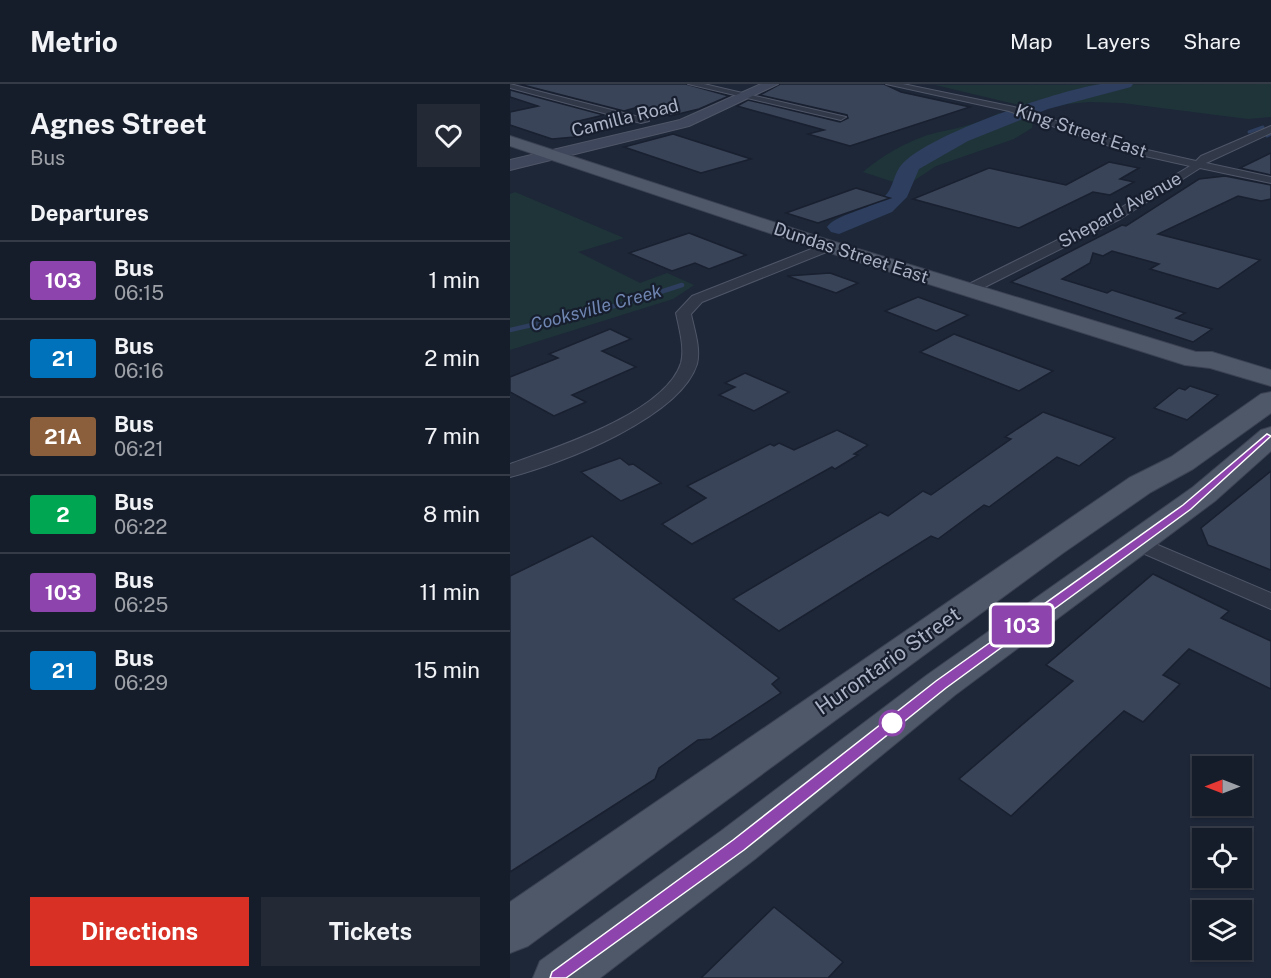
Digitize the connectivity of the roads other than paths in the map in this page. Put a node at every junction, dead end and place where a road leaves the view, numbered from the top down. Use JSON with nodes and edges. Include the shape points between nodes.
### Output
{"nodes":[{"id":1,"x":692,"y":84,"type":"edge"},
{"id":2,"x":772,"y":84,"type":"edge"},
{"id":3,"x":890,"y":84,"type":"edge"},
{"id":4,"x":510,"y":85,"type":"edge"},
{"id":5,"x":919,"y":86,"type":"edge"},
{"id":6,"x":744,"y":96,"type":"junction"},
{"id":7,"x":841,"y":117,"type":"dead end"},
{"id":8,"x":644,"y":122,"type":"dead end"},
{"id":9,"x":1271,"y":129,"type":"edge"},
{"id":10,"x":510,"y":141,"type":"edge"},
{"id":11,"x":551,"y":156,"type":"junction"},
{"id":12,"x":510,"y":165,"type":"edge"},
{"id":13,"x":1199,"y":165,"type":"junction"},
{"id":14,"x":1271,"y":180,"type":"edge"},
{"id":15,"x":829,"y":246,"type":"junction"},
{"id":16,"x":968,"y":290,"type":"junction"},
{"id":17,"x":1194,"y":360,"type":"junction"},
{"id":18,"x":1271,"y":378,"type":"edge"},
{"id":19,"x":1271,"y":393,"type":"edge"},
{"id":20,"x":1271,"y":400,"type":"edge"},
{"id":21,"x":1271,"y":436,"type":"edge"},
{"id":22,"x":510,"y":471,"type":"edge"},
{"id":23,"x":1139,"y":543,"type":"junction"},
{"id":24,"x":1271,"y":602,"type":"edge"},
{"id":25,"x":510,"y":930,"type":"edge"},
{"id":26,"x":559,"y":978,"type":"edge"}],
"edges":[{"from":1,"to":6,"type":"street"},
{"from":2,"to":6,"type":"street","name":"Camilla Road"},
{"from":3,"to":5,"type":"street","name":"King Street East"},
{"from":4,"to":8,"type":"street"},
{"from":5,"to":13,"type":"street","name":"King Street East","via":[[1032,115],[1131,150]]},
{"from":6,"to":7,"type":"street"},
{"from":6,"to":11,"type":"street","name":"Camilla Road","via":[[712,114],[684,123]]},
{"from":9,"to":13,"type":"street","name":"Shepard Avenue","via":[[1226,148]]},
{"from":10,"to":11,"type":"main road","name":"Dundas Street East"},
{"from":11,"to":12,"type":"street","name":"Camilla Road"},
{"from":11,"to":15,"type":"main road","name":"Dundas Street East"},
{"from":13,"to":14,"type":"street","name":"King Street East"},
{"from":13,"to":16,"type":"street","name":"Shepard Avenue","via":[[1116,216]]},
{"from":15,"to":16,"type":"main road","name":"Dundas Street East"},
{"from":15,"to":22,"type":"street","via":[[697,299],[683,313],[689,364],[666,397],[622,426]]},
{"from":16,"to":17,"type":"main road","name":"Dundas Street East"},
{"from":17,"to":18,"type":"main road","name":"Dundas Street East","via":[[1212,360]]},
{"from":17,"to":19,"type":"main road","name":"Dundas Street East","via":[[1199,370]]},
{"from":20,"to":25,"type":"main road","name":"Hurontario Street","via":[[1182,463],[1140,485],[1051,546]]},
{"from":21,"to":23,"type":"main road","via":[[1213,487]]},
{"from":23,"to":24,"type":"street"},
{"from":23,"to":26,"type":"main road","via":[[941,685],[738,845]]}]}
